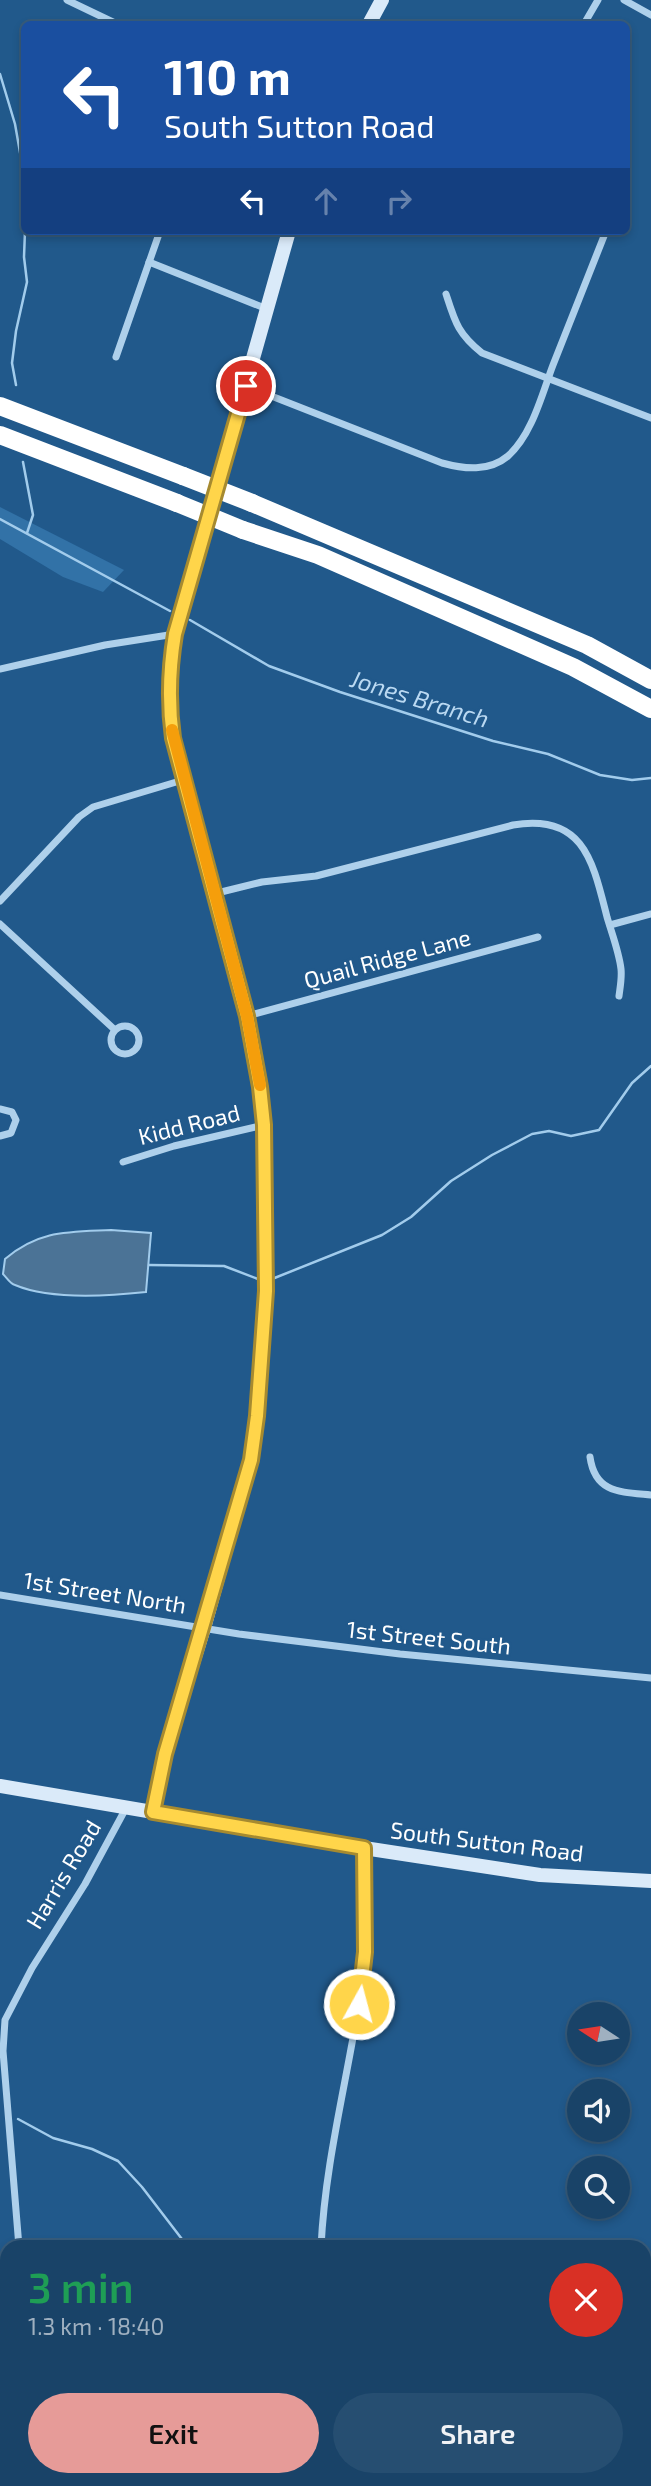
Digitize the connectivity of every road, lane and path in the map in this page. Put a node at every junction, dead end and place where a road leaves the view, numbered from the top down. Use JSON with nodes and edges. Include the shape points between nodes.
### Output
{"nodes":[{"id":1,"x":67,"y":0,"type":"edge"},
{"id":2,"x":382,"y":0,"type":"edge"},
{"id":3,"x":598,"y":0,"type":"edge"},
{"id":4,"x":624,"y":0,"type":"edge"},
{"id":5,"x":651,"y":15,"type":"edge"},
{"id":6,"x":111,"y":21,"type":"edge"},
{"id":7,"x":371,"y":21,"type":"edge"},
{"id":8,"x":586,"y":21,"type":"edge"},
{"id":9,"x":159,"y":235,"type":"edge"},
{"id":10,"x":288,"y":235,"type":"edge"},
{"id":11,"x":604,"y":235,"type":"edge"},
{"id":12,"x":149,"y":262,"type":"junction"},
{"id":13,"x":446,"y":294,"type":"dead end"},
{"id":14,"x":267,"y":309,"type":"junction"},
{"id":15,"x":116,"y":357,"type":"dead end"},
{"id":16,"x":547,"y":379,"type":"junction"},
{"id":17,"x":246,"y":386,"type":"junction"},
{"id":18,"x":0,"y":406,"type":"edge"},
{"id":19,"x":651,"y":418,"type":"edge"},
{"id":20,"x":0,"y":435,"type":"edge"},
{"id":21,"x":175,"y":634,"type":"junction"},
{"id":22,"x":0,"y":669,"type":"edge"},
{"id":23,"x":651,"y":680,"type":"edge"},
{"id":24,"x":651,"y":709,"type":"edge"},
{"id":25,"x":184,"y":780,"type":"junction"},
{"id":26,"x":214,"y":894,"type":"junction"},
{"id":27,"x":0,"y":901,"type":"edge"},
{"id":28,"x":651,"y":914,"type":"edge"},
{"id":29,"x":0,"y":923,"type":"edge"},
{"id":30,"x":610,"y":925,"type":"junction"},
{"id":31,"x":537,"y":937,"type":"dead end"},
{"id":32,"x":619,"y":996,"type":"dead end"},
{"id":33,"x":247,"y":1016,"type":"junction"},
{"id":34,"x":115,"y":1030,"type":"dead end"},
{"id":35,"x":0,"y":1109,"type":"edge"},
{"id":36,"x":264,"y":1125,"type":"junction"},
{"id":37,"x":0,"y":1136,"type":"edge"},
{"id":38,"x":123,"y":1162,"type":"dead end"},
{"id":39,"x":590,"y":1457,"type":"dead end"},
{"id":40,"x":651,"y":1495,"type":"edge"},
{"id":41,"x":0,"y":1595,"type":"edge"},
{"id":42,"x":204,"y":1628,"type":"junction"},
{"id":43,"x":651,"y":1678,"type":"edge"},
{"id":44,"x":0,"y":1786,"type":"edge"},
{"id":45,"x":126,"y":1808,"type":"junction"},
{"id":46,"x":153,"y":1812,"type":"junction"},
{"id":47,"x":364,"y":1848,"type":"junction"},
{"id":48,"x":651,"y":1881,"type":"edge"},
{"id":49,"x":18,"y":2240,"type":"edge"},
{"id":50,"x":321,"y":2240,"type":"edge"}],
"edges":[{"from":1,"to":6,"type":"street"},
{"from":2,"to":7,"type":"street"},
{"from":3,"to":8,"type":"street"},
{"from":4,"to":5,"type":"street"},
{"from":9,"to":12,"type":"street"},
{"from":10,"to":14,"type":"street"},
{"from":11,"to":16,"type":"street"},
{"from":12,"to":14,"type":"street"},
{"from":12,"to":15,"type":"street"},
{"from":13,"to":16,"type":"street","via":[[455,325],[465,340],[482,353]]},
{"from":14,"to":17,"type":"street"},
{"from":16,"to":17,"type":"street","via":[[529,426],[509,455],[478,468],[442,463]]},
{"from":16,"to":19,"type":"street"},
{"from":17,"to":21,"type":"street"},
{"from":18,"to":23,"type":"highway","bridge":true,"via":[[252,503],[587,645]]},
{"from":20,"to":24,"type":"highway","bridge":true,"via":[[318,555],[573,667]]},
{"from":21,"to":22,"type":"street"},
{"from":21,"to":25,"type":"street","via":[[168,701]]},
{"from":25,"to":26,"type":"street"},
{"from":25,"to":27,"type":"street","via":[[93,807]]},
{"from":26,"to":30,"type":"street","via":[[261,882],[316,876],[531,822],[553,825],[584,848]]},
{"from":26,"to":33,"type":"street"},
{"from":28,"to":30,"type":"street"},
{"from":29,"to":34,"type":"street"},
{"from":30,"to":32,"type":"street","via":[[622,971]]},
{"from":31,"to":33,"type":"street","name":"Quail Ridge Lane"},
{"from":33,"to":36,"type":"street"},
{"from":35,"to":37,"type":"street","via":[[12,1112],[16,1120],[11,1133]]},
{"from":36,"to":38,"type":"street","name":"Kidd Road"},
{"from":36,"to":42,"type":"street","via":[[266,1291],[256,1423],[251,1460]]},
{"from":39,"to":40,"type":"street","via":[[597,1481]]},
{"from":41,"to":42,"type":"street","name":"1st Street North"},
{"from":42,"to":43,"type":"street","name":"1st Street South","via":[[400,1654]]},
{"from":42,"to":46,"type":"street","via":[[165,1754]]},
{"from":44,"to":45,"type":"street","name":"South Sutton Road"},
{"from":45,"to":46,"type":"street","name":"South Sutton Road"},
{"from":45,"to":49,"type":"street","name":"Harris Road","via":[[5,2020],[3,2051]]},
{"from":46,"to":47,"type":"street","name":"South Sutton Road"},
{"from":47,"to":48,"type":"street","name":"South Sutton Road","via":[[540,1875]]},
{"from":47,"to":50,"type":"street","via":[[365,1952],[323,2203]]}]}
